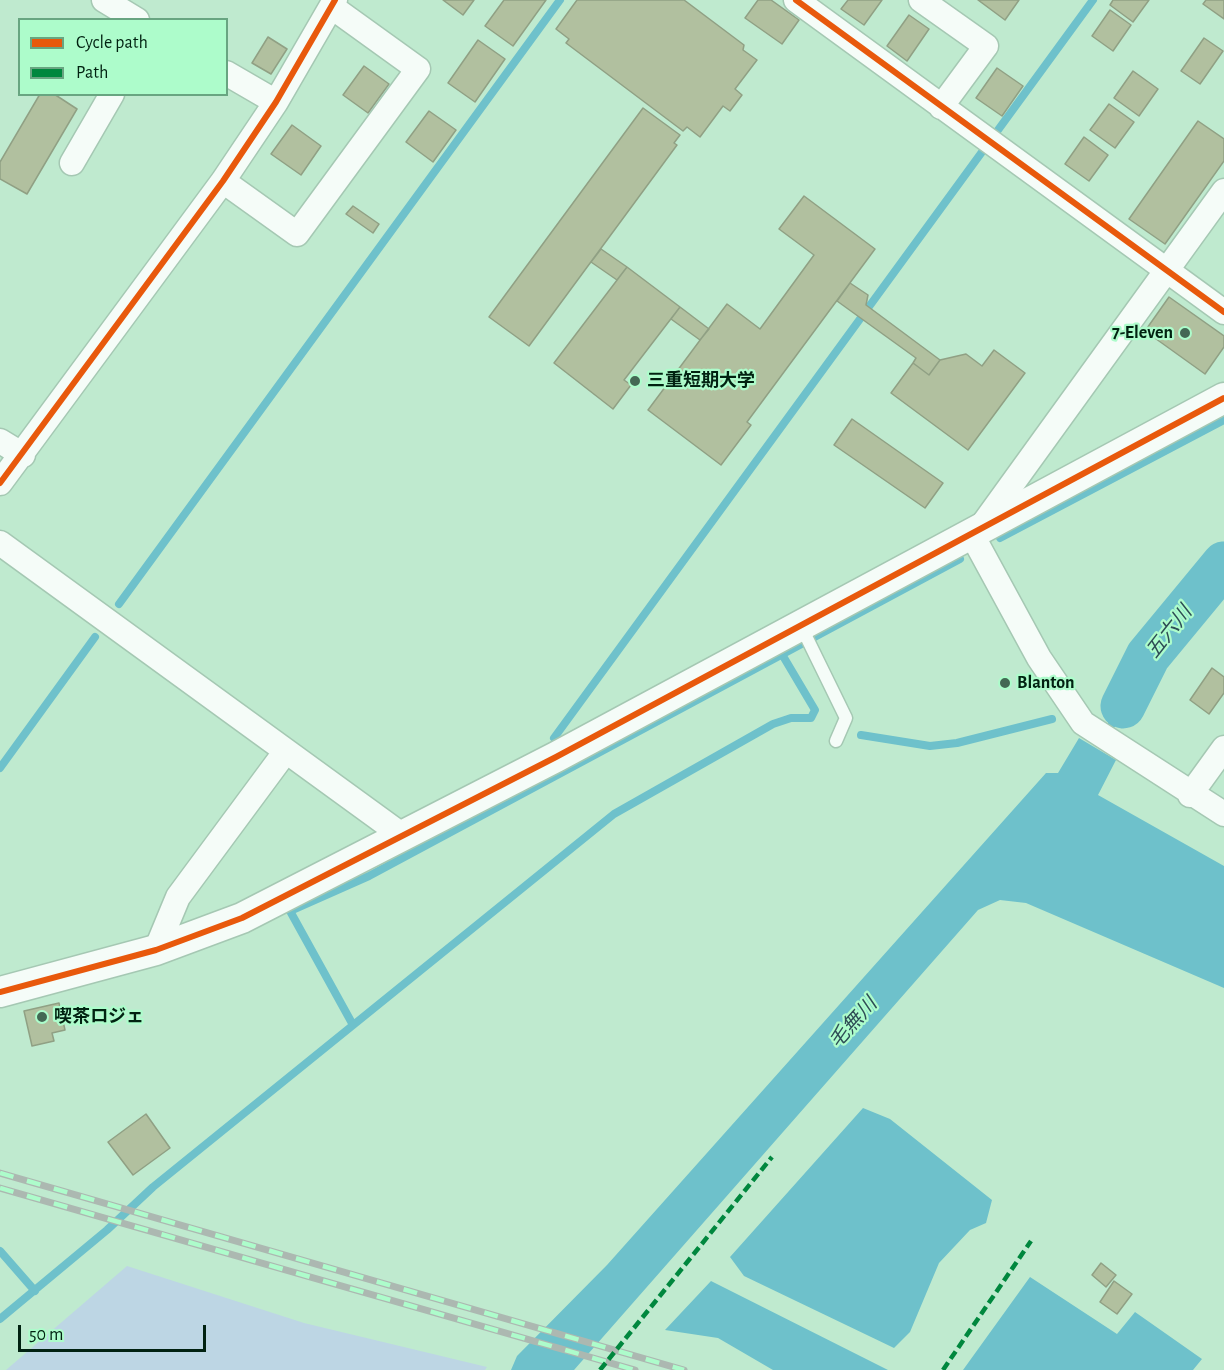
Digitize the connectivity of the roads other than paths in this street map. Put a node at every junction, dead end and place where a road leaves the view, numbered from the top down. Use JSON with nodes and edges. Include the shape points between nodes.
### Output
{"nodes":[{"id":1,"x":104,"y":0,"type":"edge"},
{"id":2,"x":796,"y":0,"type":"edge"},
{"id":3,"x":921,"y":0,"type":"edge"},
{"id":4,"x":334,"y":4,"type":"edge"},
{"id":5,"x":823,"y":8,"type":"edge"},
{"id":6,"x":134,"y":18,"type":"edge"},
{"id":7,"x":228,"y":74,"type":"edge"},
{"id":8,"x":111,"y":96,"type":"edge"},
{"id":9,"x":276,"y":102,"type":"junction"},
{"id":10,"x":941,"y":107,"type":"junction"},
{"id":11,"x":72,"y":163,"type":"dead end"},
{"id":12,"x":223,"y":182,"type":"junction"},
{"id":13,"x":1224,"y":191,"type":"edge"},
{"id":14,"x":1168,"y":270,"type":"junction"},
{"id":15,"x":1224,"y":312,"type":"edge"},
{"id":16,"x":1224,"y":398,"type":"edge"},
{"id":17,"x":0,"y":441,"type":"edge"},
{"id":18,"x":23,"y":454,"type":"junction"},
{"id":19,"x":0,"y":483,"type":"edge"},
{"id":20,"x":976,"y":530,"type":"junction"},
{"id":21,"x":0,"y":543,"type":"edge"},
{"id":22,"x":802,"y":629,"type":"junction"},
{"id":23,"x":836,"y":741,"type":"dead end"},
{"id":24,"x":1224,"y":748,"type":"edge"},
{"id":25,"x":286,"y":751,"type":"junction"},
{"id":26,"x":1190,"y":795,"type":"junction"},
{"id":27,"x":1224,"y":814,"type":"edge"},
{"id":28,"x":403,"y":836,"type":"junction"},
{"id":29,"x":156,"y":950,"type":"junction"},
{"id":30,"x":0,"y":992,"type":"edge"}],
"edges":[{"from":1,"to":6,"type":"street"},
{"from":2,"to":5,"type":"street"},
{"from":3,"to":10,"type":"street","via":[[986,46]]},
{"from":4,"to":9,"type":"street"},
{"from":4,"to":12,"type":"street","via":[[417,69],[297,234]]},
{"from":5,"to":10,"type":"street"},
{"from":7,"to":9,"type":"street"},
{"from":8,"to":11,"type":"street"},
{"from":9,"to":12,"type":"street"},
{"from":10,"to":14,"type":"street"},
{"from":12,"to":18,"type":"street"},
{"from":13,"to":14,"type":"street"},
{"from":14,"to":15,"type":"street"},
{"from":14,"to":20,"type":"street"},
{"from":16,"to":20,"type":"street"},
{"from":17,"to":18,"type":"street"},
{"from":18,"to":19,"type":"street"},
{"from":20,"to":22,"type":"street"},
{"from":20,"to":26,"type":"street","via":[[1039,658],[1083,723]]},
{"from":21,"to":25,"type":"street"},
{"from":22,"to":23,"type":"lane","via":[[846,718]]},
{"from":22,"to":28,"type":"street"},
{"from":24,"to":26,"type":"street"},
{"from":25,"to":28,"type":"street"},
{"from":25,"to":29,"type":"street","via":[[178,897]]},
{"from":26,"to":27,"type":"street"},
{"from":28,"to":29,"type":"street","via":[[242,918]]},
{"from":29,"to":30,"type":"street"}]}
